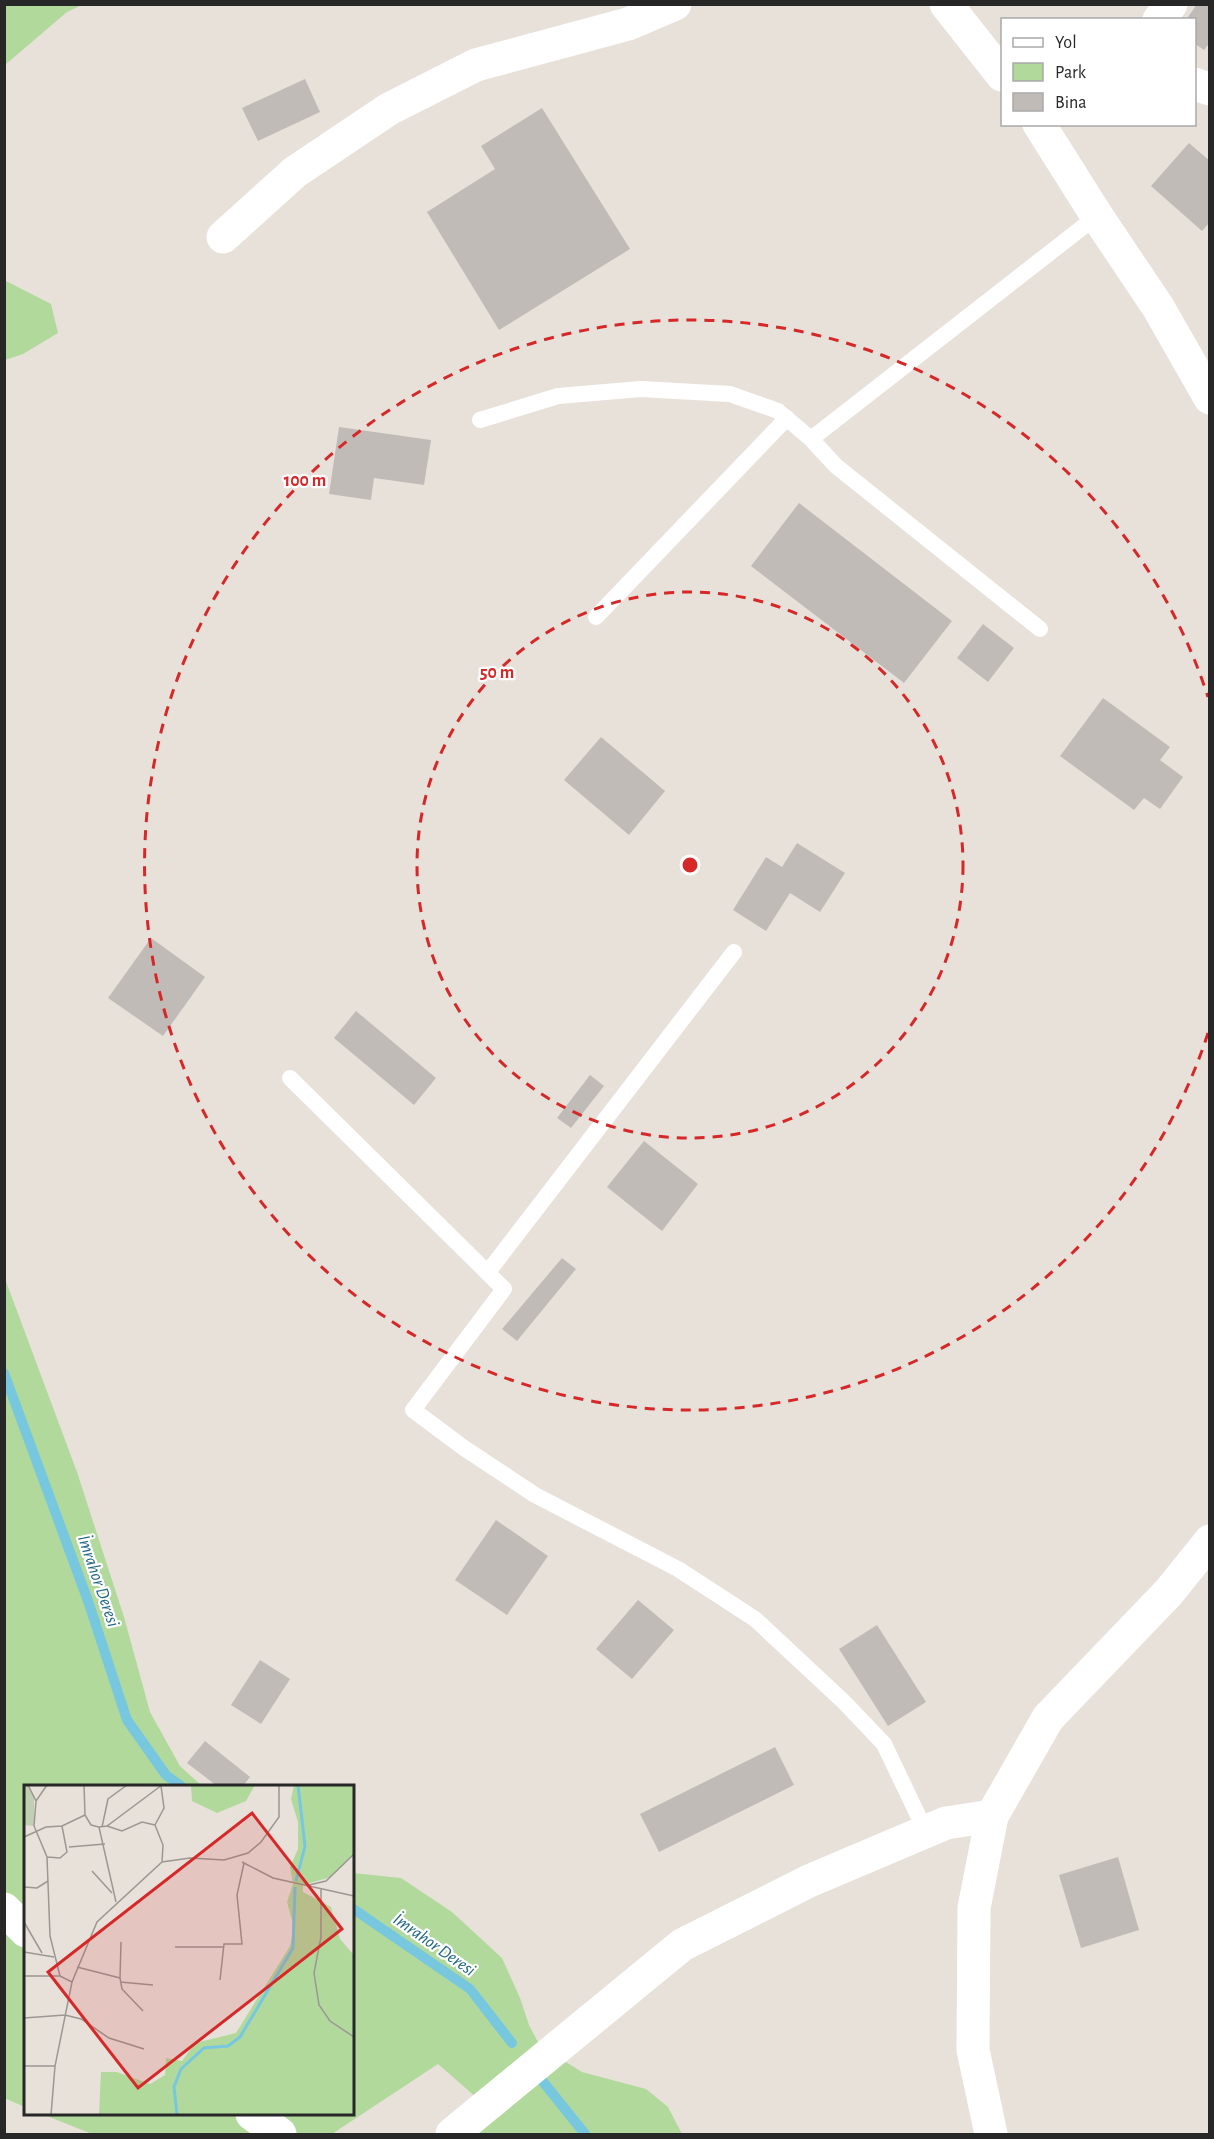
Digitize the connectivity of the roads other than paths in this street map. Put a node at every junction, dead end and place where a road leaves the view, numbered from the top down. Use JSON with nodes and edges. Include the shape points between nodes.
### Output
{"nodes":[{"id":1,"x":675,"y":4,"type":"edge"},
{"id":2,"x":946,"y":4,"type":"edge"},
{"id":3,"x":1171,"y":4,"type":"edge"},
{"id":4,"x":1160,"y":18,"type":"edge"},
{"id":5,"x":1001,"y":74,"type":"edge"},
{"id":6,"x":1041,"y":126,"type":"edge"},
{"id":7,"x":1097,"y":216,"type":"junction"},
{"id":8,"x":223,"y":237,"type":"dead end"},
{"id":9,"x":1209,"y":398,"type":"edge"},
{"id":10,"x":787,"y":418,"type":"junction"},
{"id":11,"x":480,"y":420,"type":"dead end"},
{"id":12,"x":812,"y":439,"type":"junction"},
{"id":13,"x":596,"y":617,"type":"dead end"},
{"id":14,"x":1040,"y":629,"type":"dead end"},
{"id":15,"x":734,"y":952,"type":"dead end"},
{"id":16,"x":290,"y":1078,"type":"dead end"},
{"id":17,"x":488,"y":1272,"type":"junction"},
{"id":18,"x":1209,"y":1541,"type":"edge"},
{"id":19,"x":992,"y":1816,"type":"junction"},
{"id":20,"x":926,"y":1832,"type":"junction"},
{"id":21,"x":4,"y":1909,"type":"edge"},
{"id":22,"x":24,"y":1929,"type":"edge"},
{"id":23,"x":253,"y":2115,"type":"edge"},
{"id":24,"x":456,"y":2133,"type":"edge"},
{"id":25,"x":280,"y":2134,"type":"edge"},
{"id":26,"x":991,"y":2134,"type":"edge"}],
"edges":[{"from":1,"to":8,"type":"street","via":[[628,24],[476,65],[389,109],[295,172]]},
{"from":2,"to":5,"type":"street"},
{"from":3,"to":4,"type":"street"},
{"from":6,"to":7,"type":"street"},
{"from":7,"to":9,"type":"street","via":[[1158,307]]},
{"from":7,"to":12,"type":"lane"},
{"from":10,"to":11,"type":"lane","via":[[730,394],[641,389],[558,396]]},
{"from":10,"to":12,"type":"lane"},
{"from":10,"to":13,"type":"lane"},
{"from":12,"to":14,"type":"lane","via":[[836,466]]},
{"from":15,"to":17,"type":"lane"},
{"from":16,"to":17,"type":"lane"},
{"from":17,"to":20,"type":"lane","via":[[504,1289],[413,1410],[535,1495],[678,1569],[755,1619],[884,1744]]},
{"from":18,"to":19,"type":"street","via":[[1169,1592],[1048,1718]]},
{"from":19,"to":20,"type":"street","via":[[946,1823]]},
{"from":19,"to":26,"type":"street","via":[[974,1908],[973,2038]]},
{"from":20,"to":24,"type":"street","via":[[809,1881],[682,1945]]},
{"from":21,"to":22,"type":"street"},
{"from":23,"to":25,"type":"street"}]}
